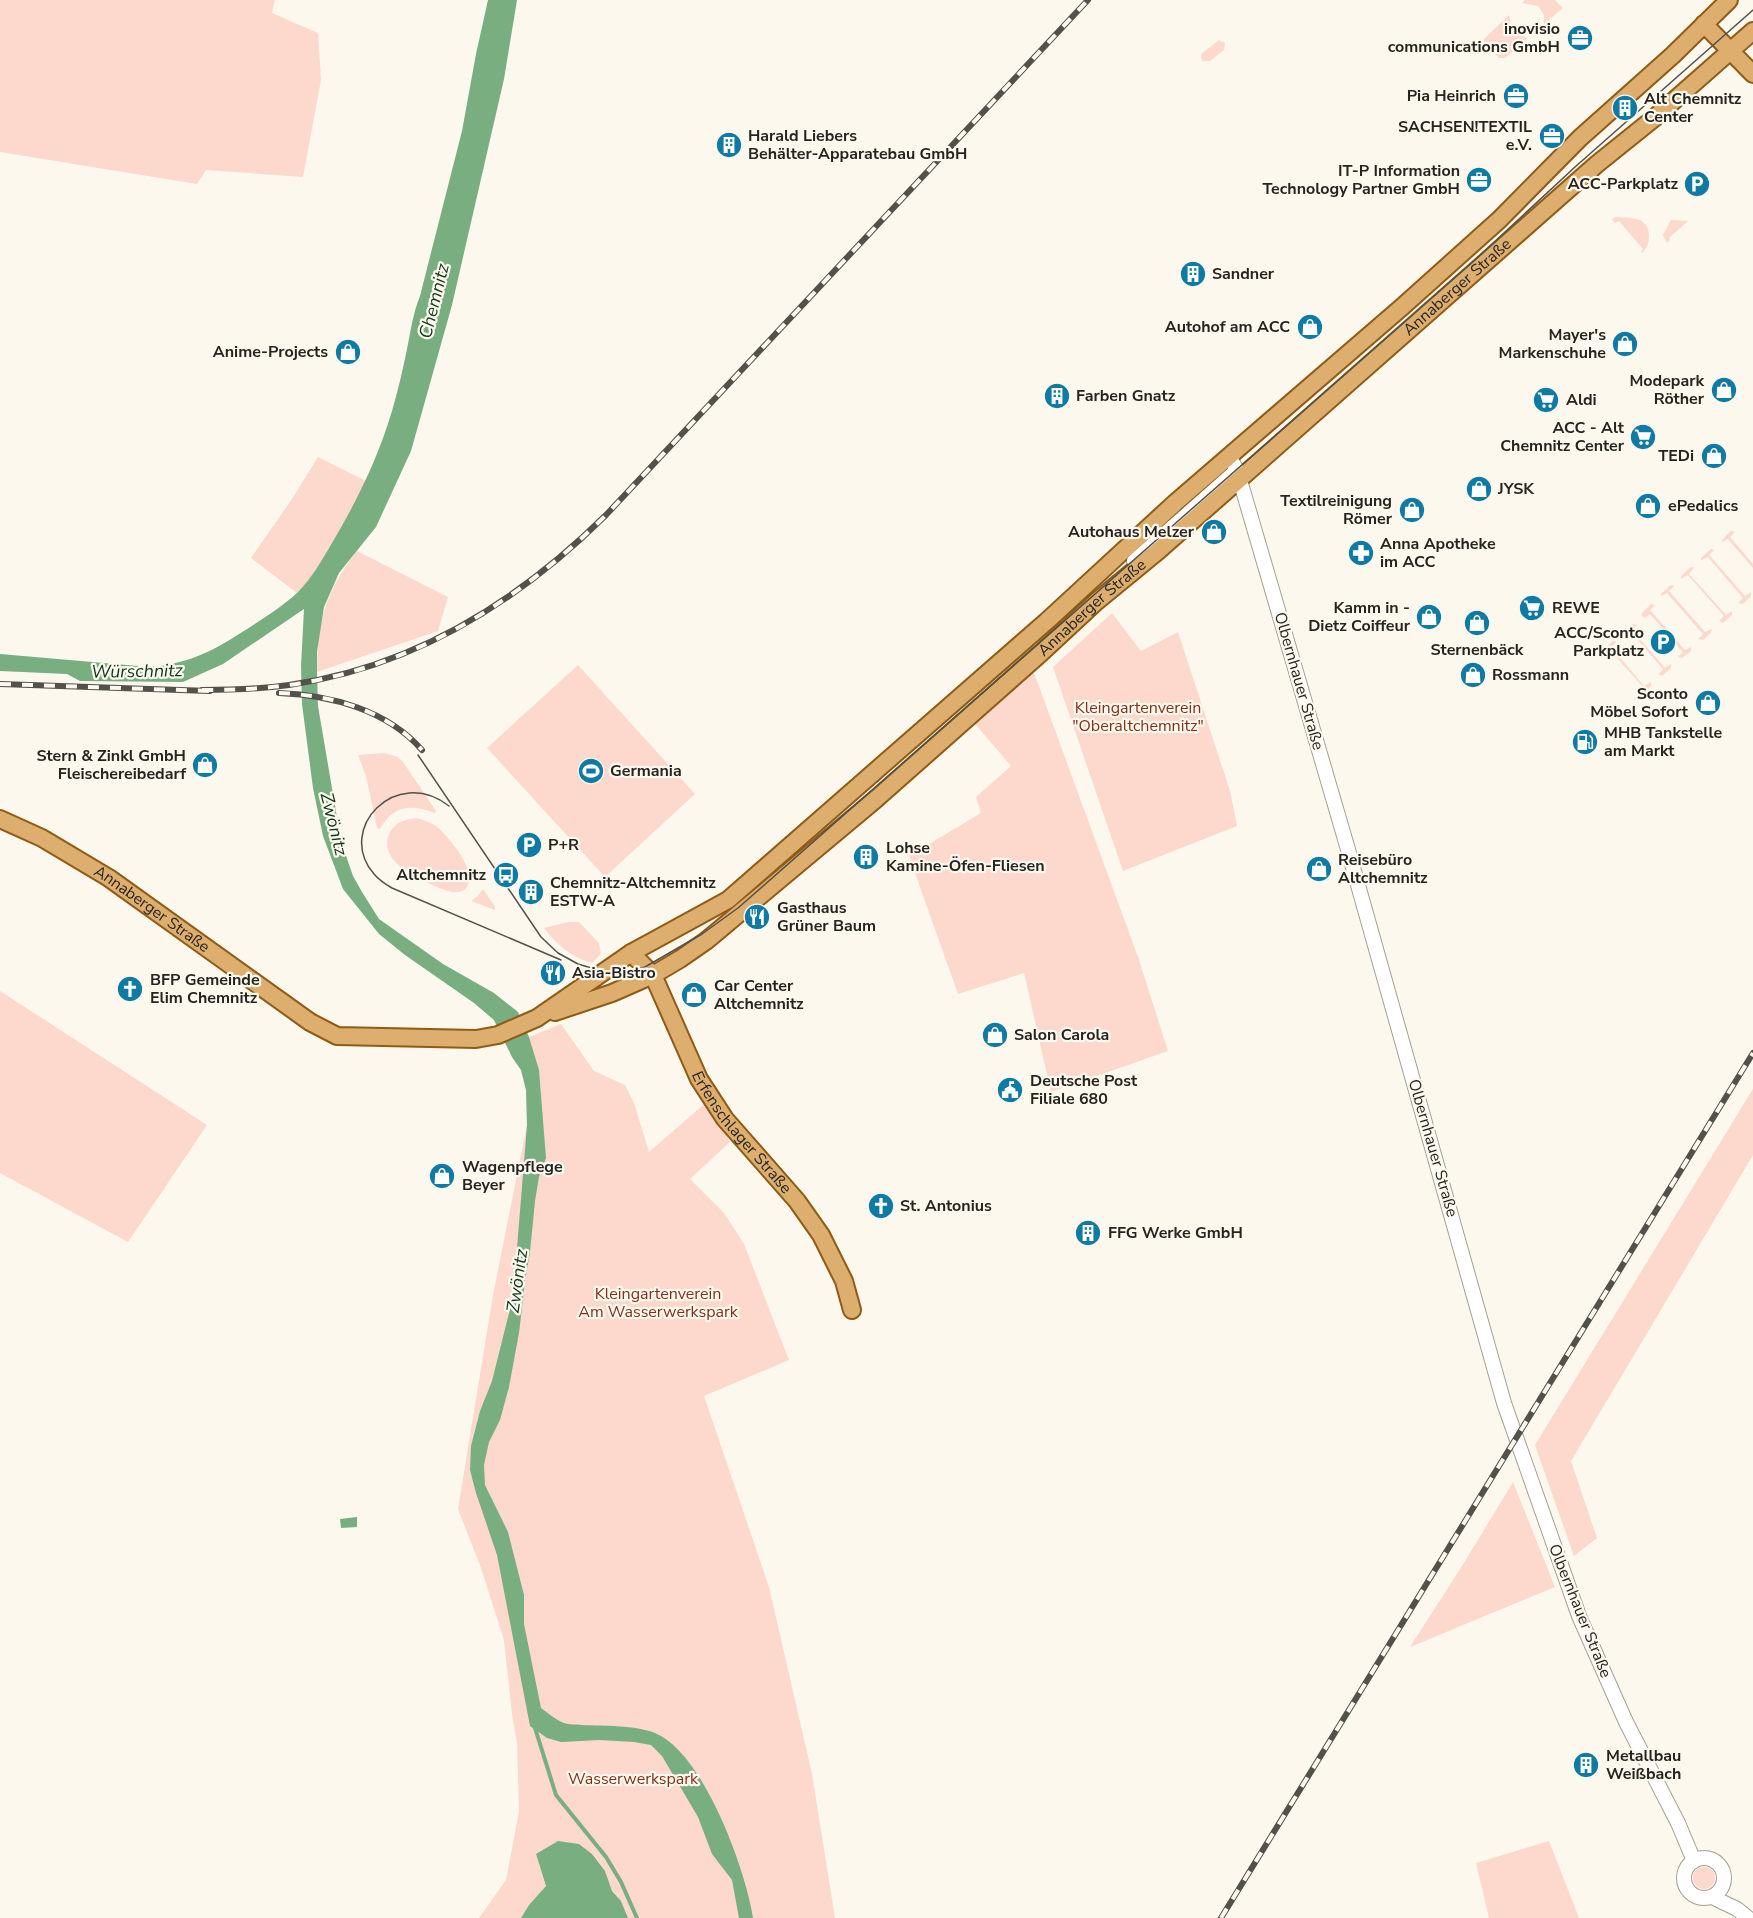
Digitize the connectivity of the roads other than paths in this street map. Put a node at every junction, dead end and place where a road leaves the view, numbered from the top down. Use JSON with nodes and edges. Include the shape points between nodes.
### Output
{"nodes":[{"id":1,"x":1730,"y":0,"type":"edge"},
{"id":2,"x":1704,"y":24,"type":"junction"},
{"id":3,"x":1753,"y":31,"type":"edge"},
{"id":4,"x":1730,"y":52,"type":"junction"},
{"id":5,"x":1753,"y":74,"type":"edge"},
{"id":6,"x":1235,"y":469,"type":"junction"},
{"id":7,"x":0,"y":819,"type":"edge"},
{"id":8,"x":631,"y":953,"type":"junction"},
{"id":9,"x":653,"y":975,"type":"junction"},
{"id":10,"x":531,"y":1021,"type":"junction"},
{"id":11,"x":852,"y":1310,"type":"dead end"},
{"id":12,"x":1698,"y":1860,"type":"junction"},
{"id":13,"x":1717,"y":1893,"type":"junction"},
{"id":14,"x":1742,"y":1914,"type":"edge"}],
"edges":[{"from":1,"to":2,"type":"main road","name":"Annaberger Straße"},
{"from":2,"to":4,"type":"main road"},
{"from":2,"to":6,"type":"main road","name":"Annaberger Straße"},
{"from":3,"to":4,"type":"main road","name":"Annaberger Straße"},
{"from":4,"to":5,"type":"main road"},
{"from":4,"to":6,"type":"main road","name":"Annaberger Straße","via":[[1590,170],[1418,324]]},
{"from":6,"to":8,"type":"main road","name":"Annaberger Straße","via":[[1175,503],[1047,621],[728,900]]},
{"from":6,"to":9,"type":"main road","name":"Annaberger Straße","via":[[955,729],[764,894],[706,941]]},
{"from":6,"to":12,"type":"street","name":"Olbernhauer Straße","via":[[1347,846],[1504,1403],[1579,1616],[1626,1722]]},
{"from":7,"to":10,"type":"main road","name":"Annaberger Straße","via":[[42,838],[109,878],[310,1022],[337,1036],[476,1039],[498,1035]]},
{"from":8,"to":9,"type":"main road","name":"Erfenschlager Straße"},
{"from":8,"to":10,"type":"main road","name":"Annaberger Straße"},
{"from":9,"to":10,"type":"main road","name":"Annaberger Straße"},
{"from":9,"to":11,"type":"main road","name":"Erfenschlager Straße","via":[[699,1079],[725,1119],[821,1234],[844,1281]]},
{"from":12,"to":13,"type":"street","via":[[1713,1860],[1723,1869],[1724,1883]]},
{"from":12,"to":13,"type":"street","via":[[1686,1869],[1686,1886],[1699,1898]]},
{"from":13,"to":14,"type":"street"}]}
